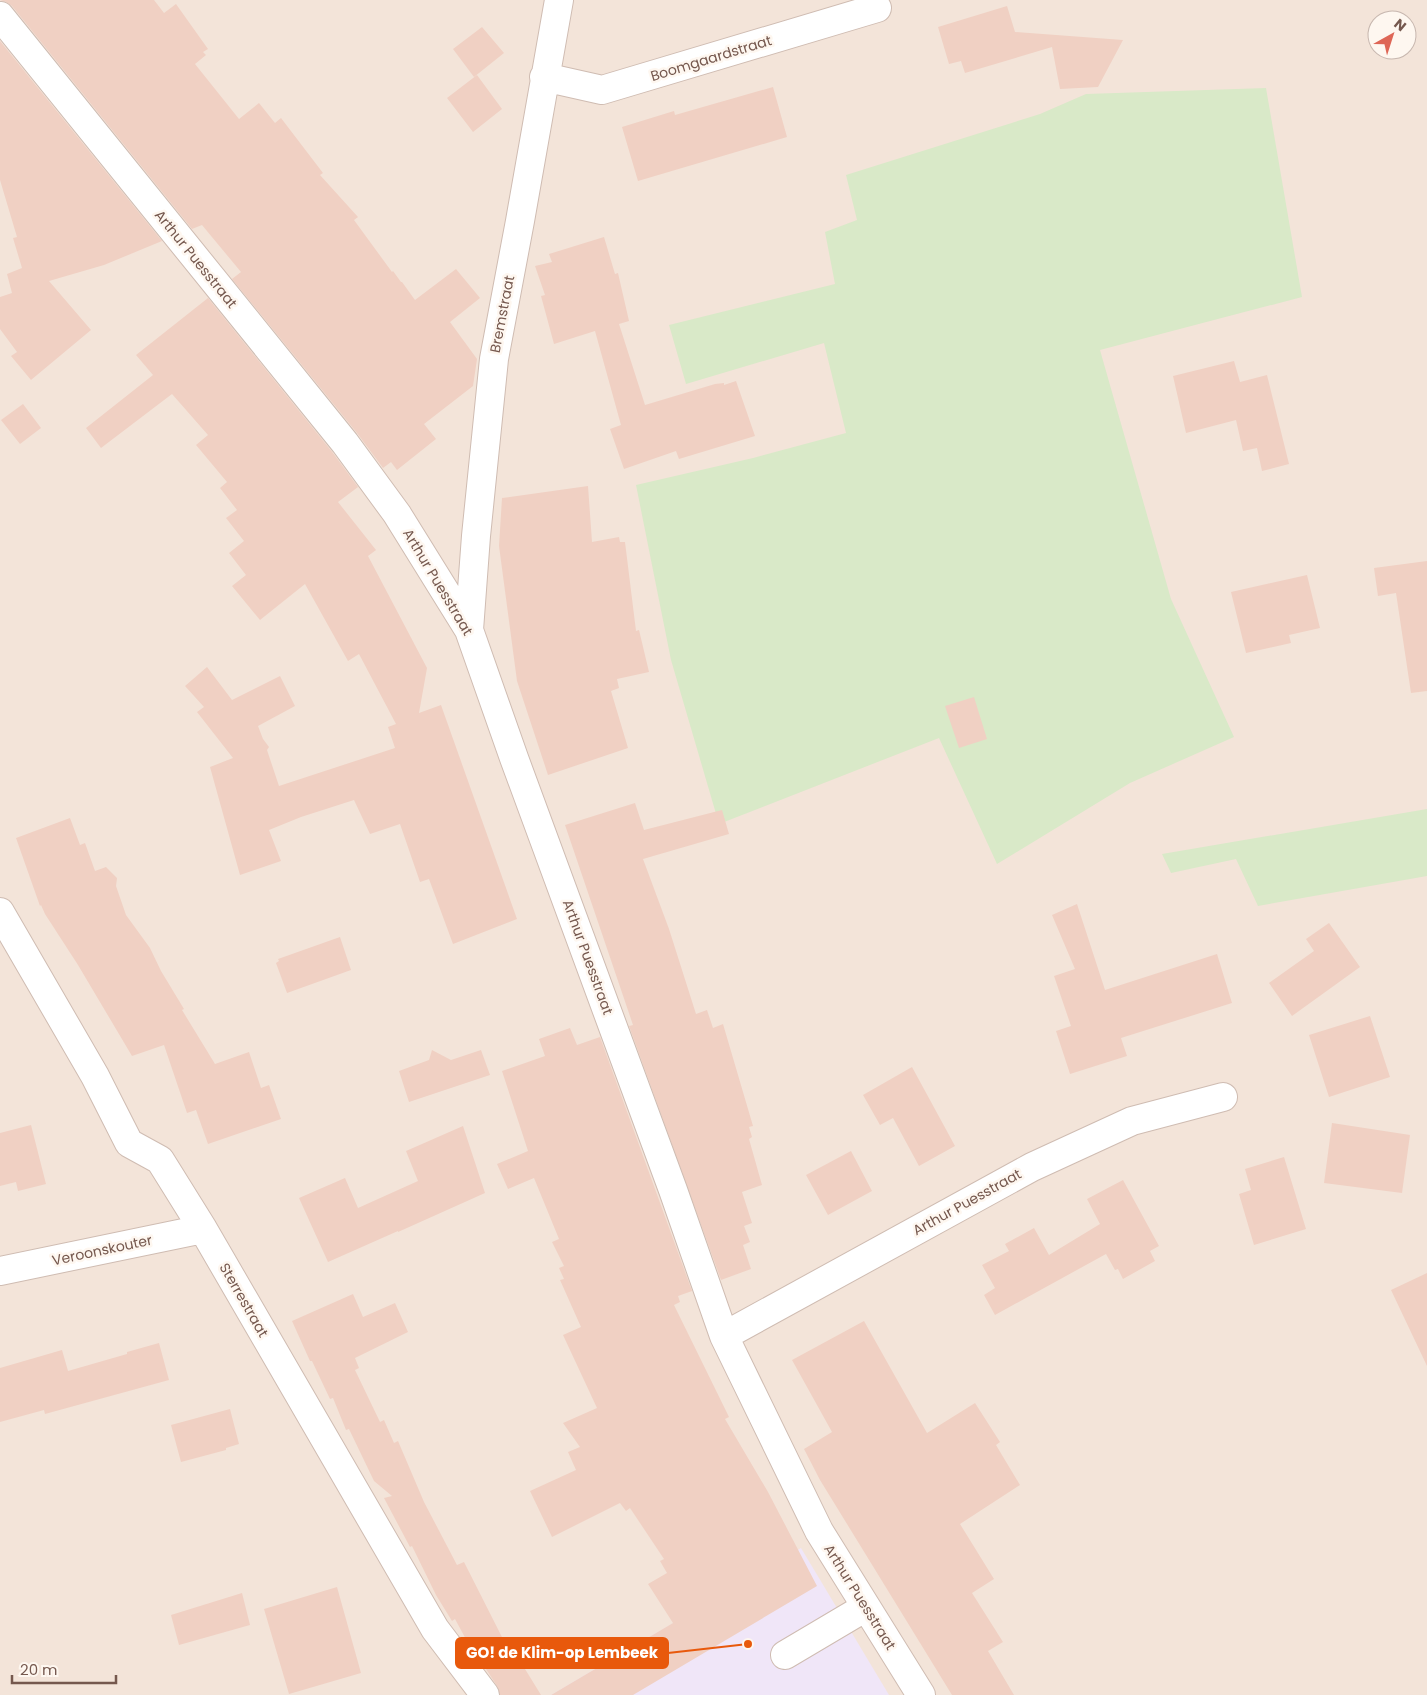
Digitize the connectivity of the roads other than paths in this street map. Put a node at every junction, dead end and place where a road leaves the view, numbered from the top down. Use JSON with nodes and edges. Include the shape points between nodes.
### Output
{"nodes":[{"id":1,"x":558,"y":0,"type":"edge"},
{"id":2,"x":877,"y":8,"type":"dead end"},
{"id":3,"x":0,"y":16,"type":"edge"},
{"id":4,"x":544,"y":77,"type":"junction"},
{"id":5,"x":469,"y":630,"type":"junction"},
{"id":6,"x":0,"y":912,"type":"edge"},
{"id":7,"x":1223,"y":1097,"type":"dead end"},
{"id":8,"x":203,"y":1229,"type":"junction"},
{"id":9,"x":0,"y":1271,"type":"edge"},
{"id":10,"x":724,"y":1336,"type":"junction"},
{"id":11,"x":866,"y":1607,"type":"junction"},
{"id":12,"x":785,"y":1655,"type":"dead end"},
{"id":13,"x":484,"y":1695,"type":"edge"},
{"id":14,"x":921,"y":1695,"type":"edge"}],
"edges":[{"from":1,"to":4,"type":"street","name":"Bremstraat"},
{"from":2,"to":4,"type":"street","name":"Boomgaardstraat","via":[[602,90]]},
{"from":3,"to":5,"type":"street","name":"Arthur Puesstraat","via":[[345,443],[397,514]]},
{"from":4,"to":5,"type":"street","name":"Bremstraat","via":[[494,359]]},
{"from":5,"to":10,"type":"street","name":"Arthur Puesstraat"},
{"from":6,"to":8,"type":"street","name":"Sterrestraat","via":[[129,1143],[160,1160]]},
{"from":7,"to":10,"type":"street","name":"Arthur Puesstraat","via":[[1132,1121],[1032,1167]]},
{"from":8,"to":9,"type":"street","name":"Veroonskouter"},
{"from":8,"to":13,"type":"street","name":"Sterrestraat","via":[[435,1629]]},
{"from":10,"to":11,"type":"street","name":"Arthur Puesstraat","via":[[819,1531]]},
{"from":11,"to":12,"type":"street"},
{"from":11,"to":14,"type":"street","name":"Arthur Puesstraat"}]}
